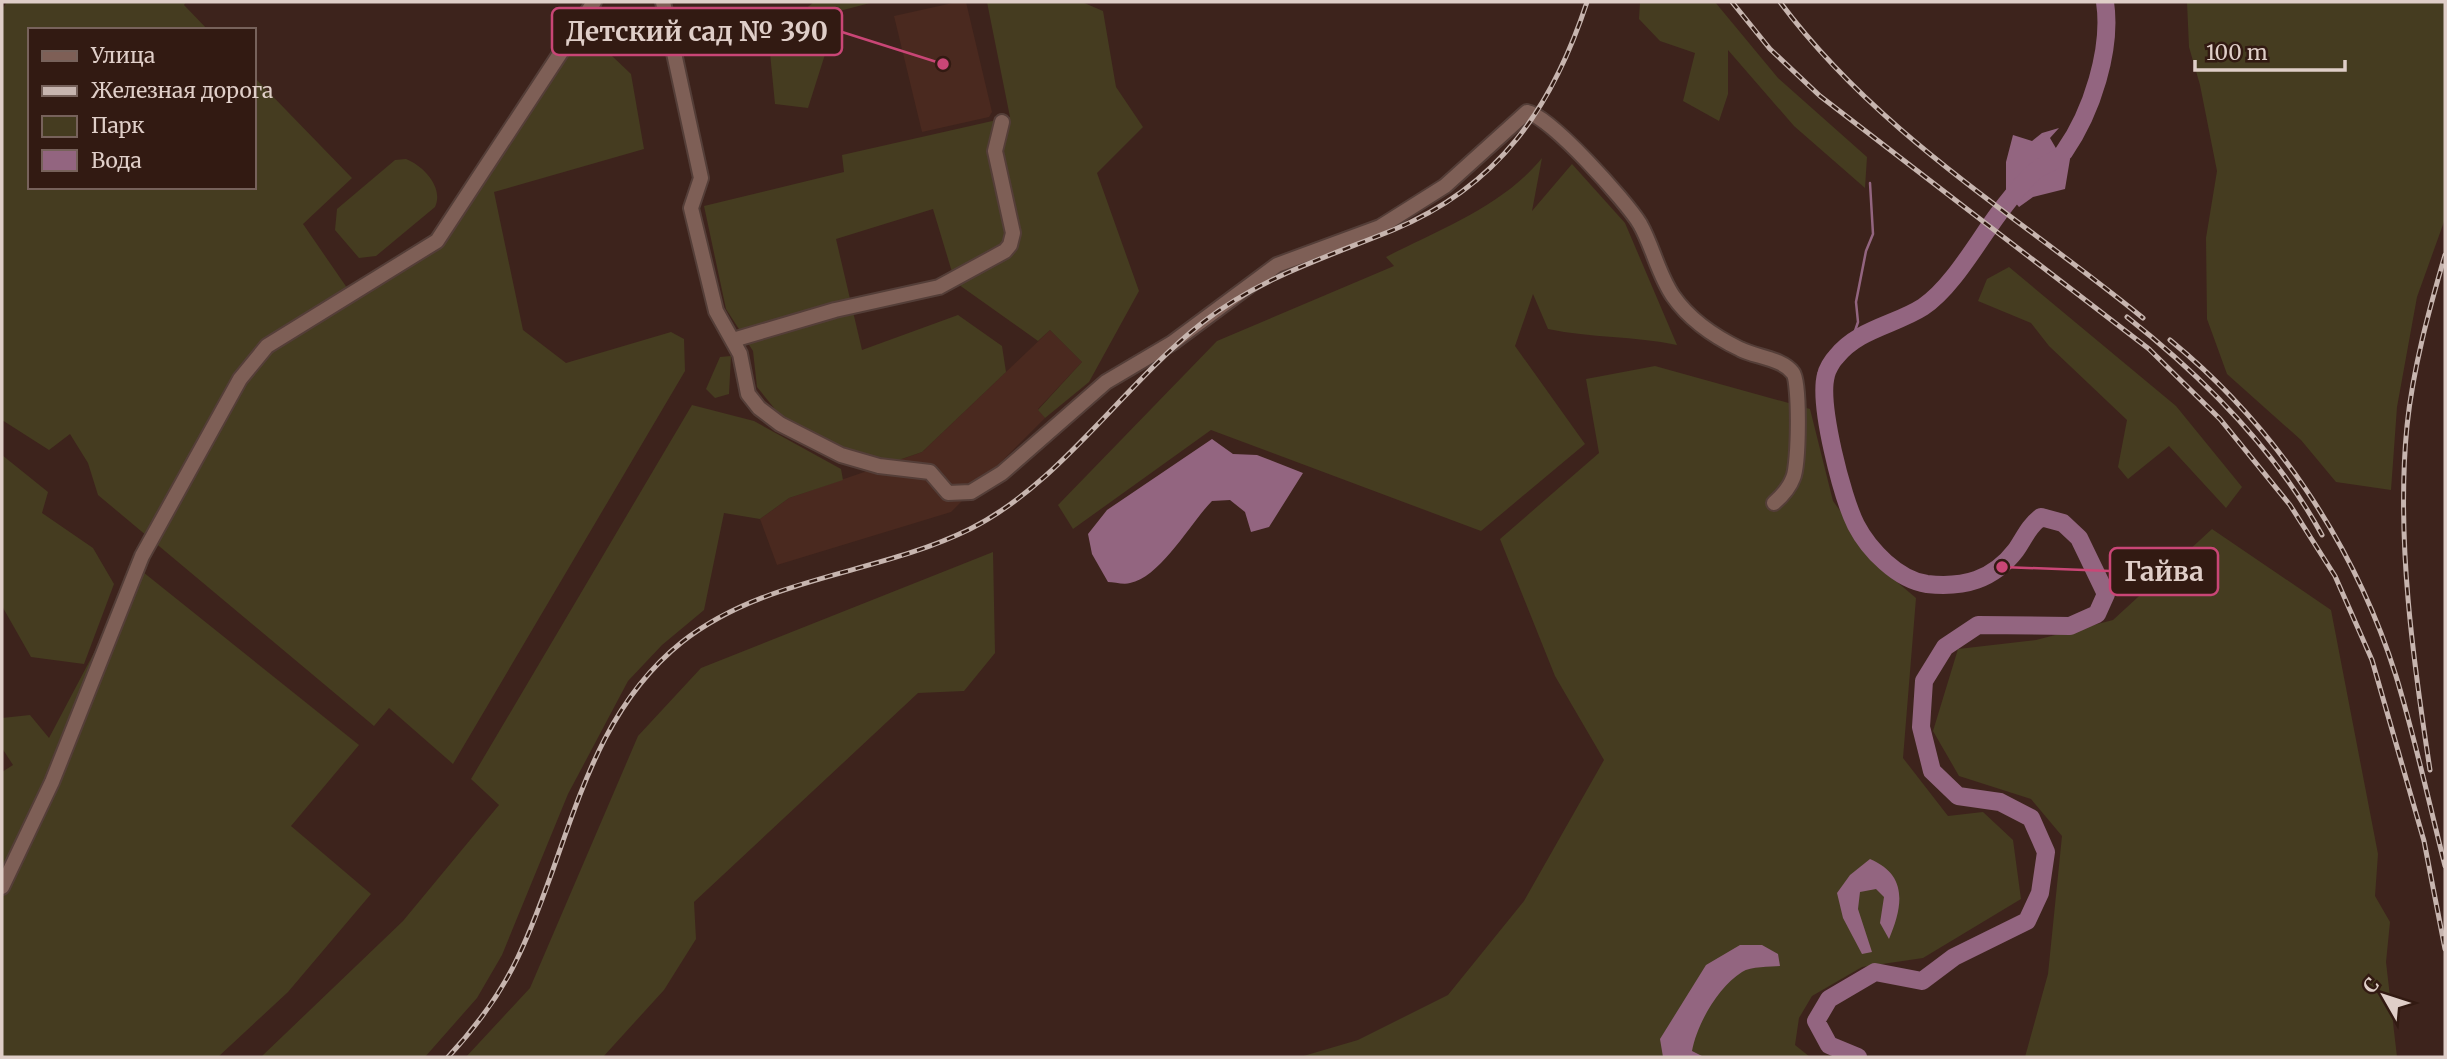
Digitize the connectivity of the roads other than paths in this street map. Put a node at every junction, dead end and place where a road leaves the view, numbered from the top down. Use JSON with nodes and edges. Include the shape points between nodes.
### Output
{"nodes":[{"id":1,"x":594,"y":2,"type":"edge"},
{"id":2,"x":663,"y":2,"type":"edge"},
{"id":3,"x":1002,"y":122,"type":"dead end"},
{"id":4,"x":733,"y":340,"type":"junction"},
{"id":5,"x":1774,"y":503,"type":"dead end"},
{"id":6,"x":2,"y":887,"type":"edge"}],
"edges":[{"from":1,"to":6,"type":"street","via":[[437,241],[267,346],[240,379],[142,556],[52,782]]},
{"from":2,"to":4,"type":"street","via":[[701,178],[691,208],[716,311]]},
{"from":3,"to":4,"type":"street","via":[[995,151],[1013,233],[1005,251],[939,287],[835,310]]},
{"from":4,"to":5,"type":"street","via":[[748,394],[779,424],[841,455],[879,466],[930,472],[948,493],[971,492],[1041,442],[1107,382],[1172,343],[1277,265],[1397,218],[1445,186],[1522,114],[1532,112],[1583,157],[1632,212],[1674,297],[1698,323],[1741,350],[1793,373],[1798,386],[1797,462],[1786,493]]}]}
